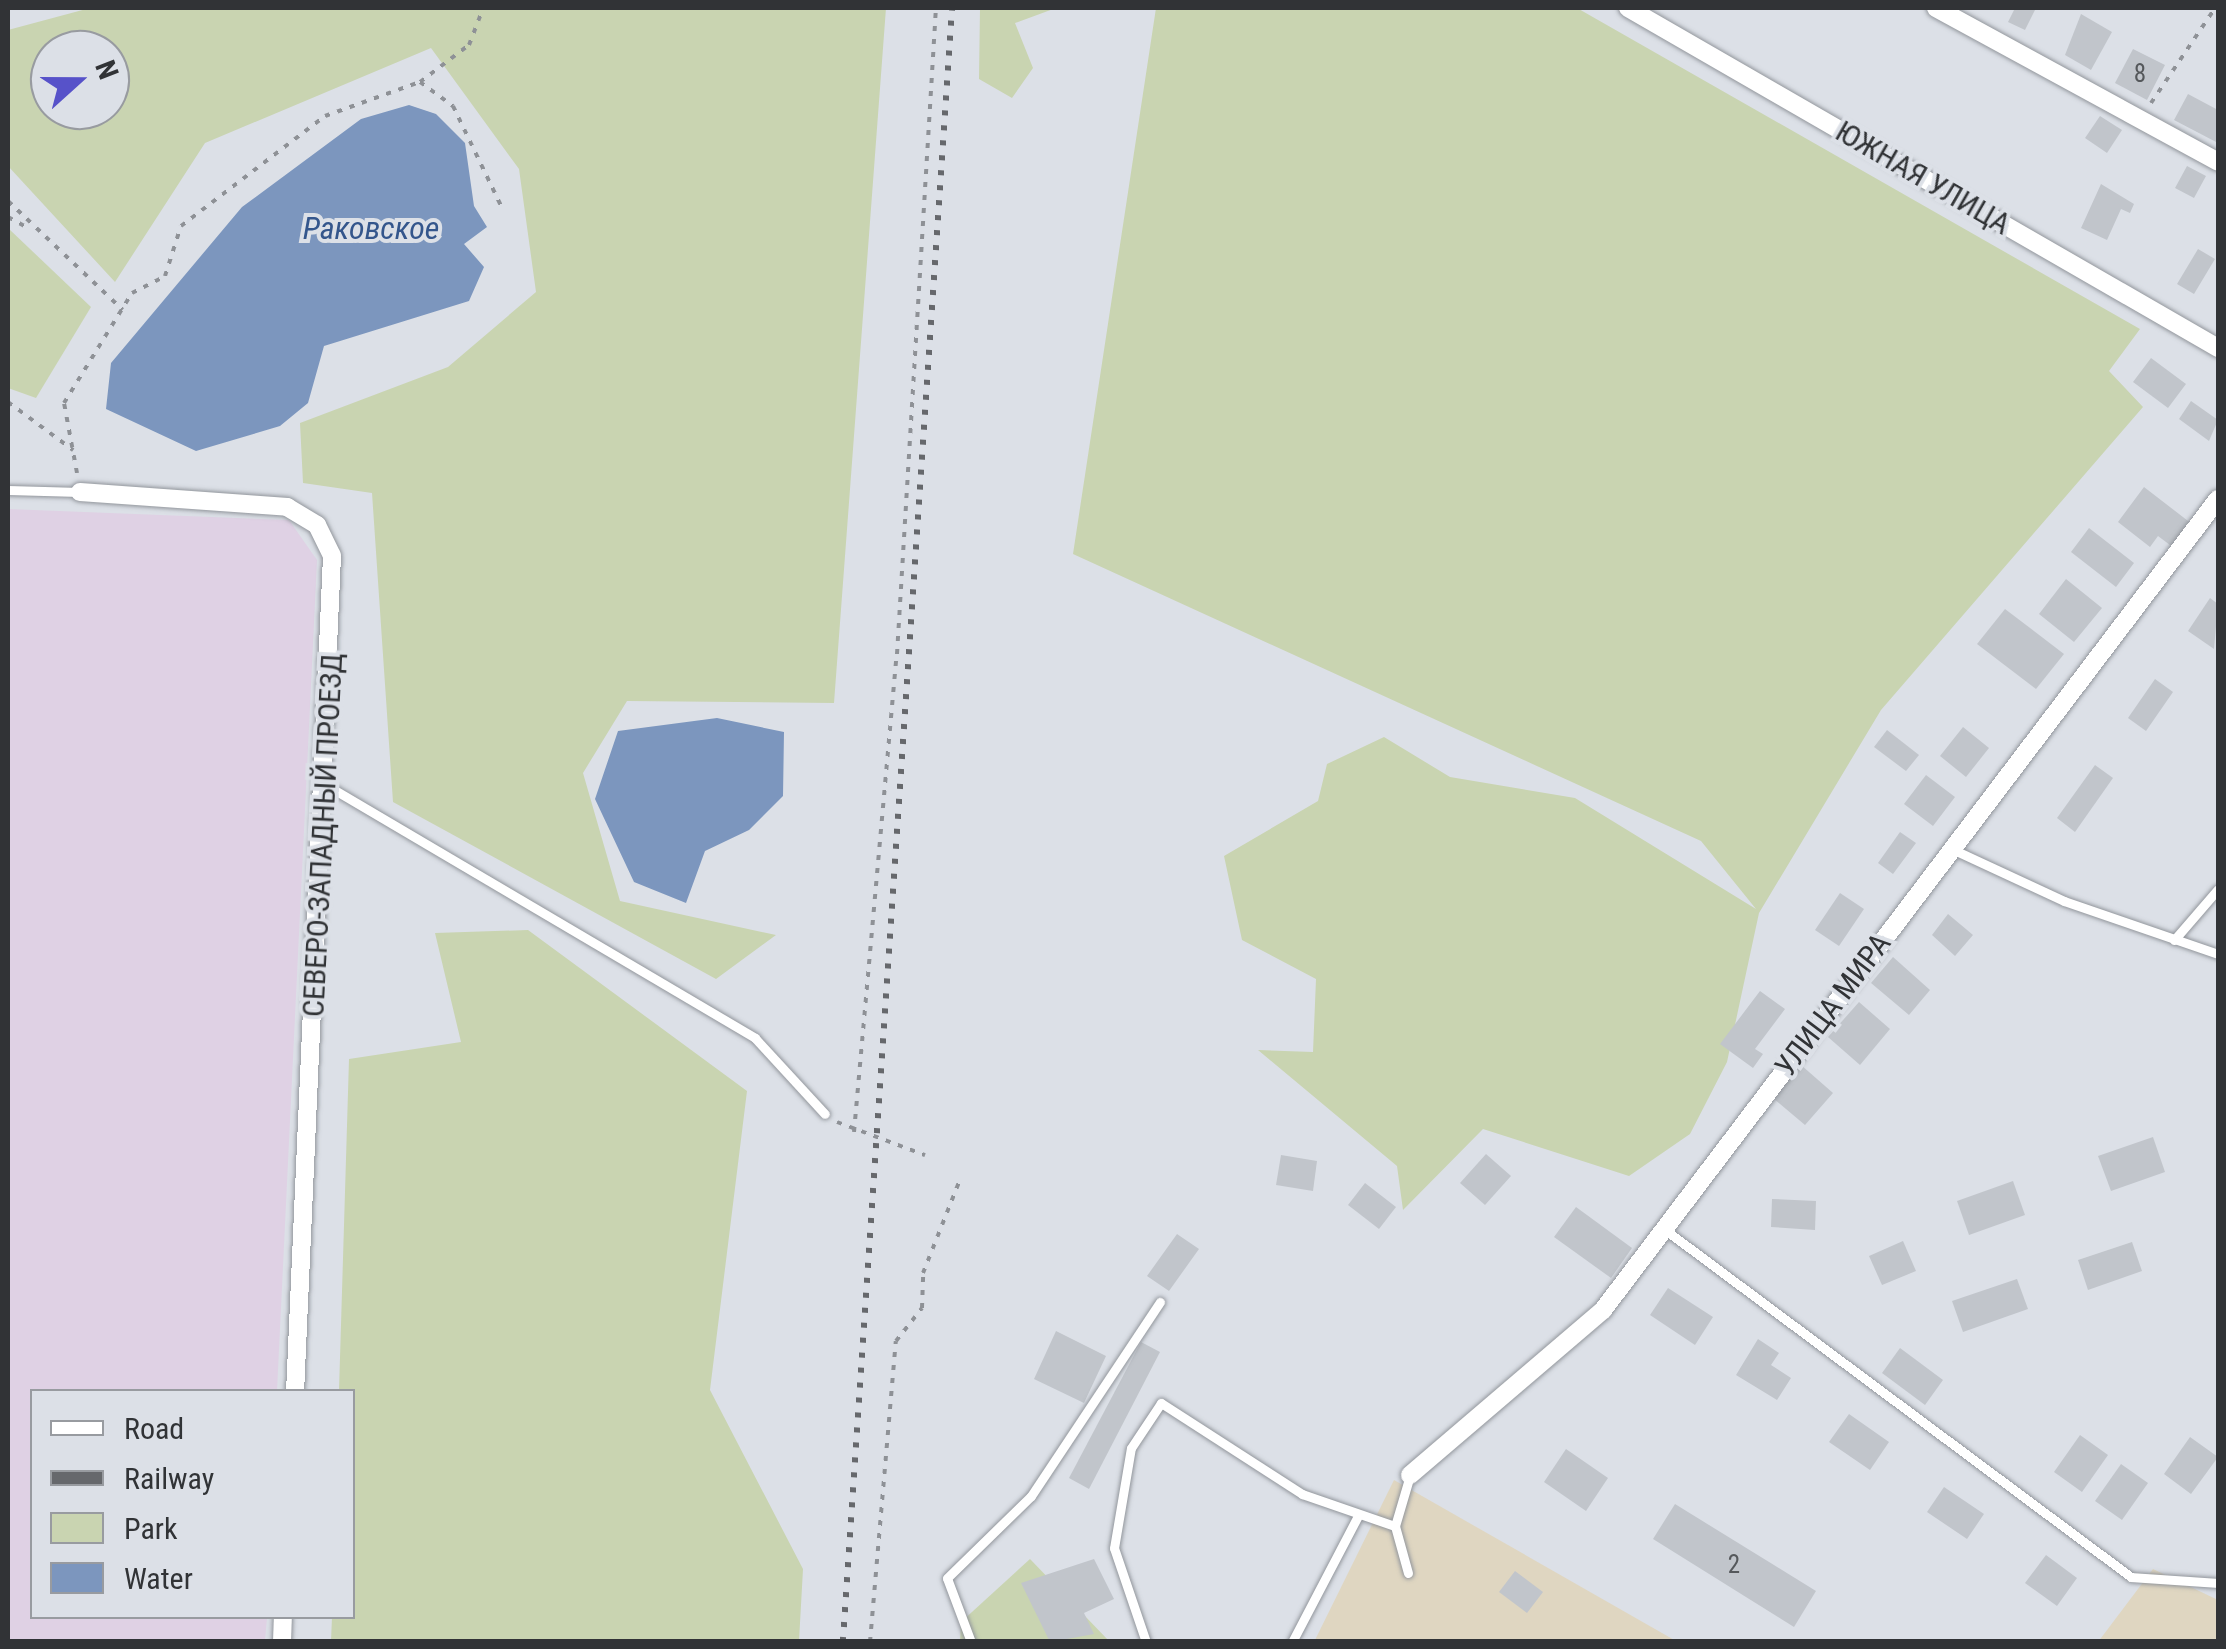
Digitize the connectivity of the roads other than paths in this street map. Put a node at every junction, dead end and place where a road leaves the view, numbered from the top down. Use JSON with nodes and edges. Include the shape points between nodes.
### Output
{"nodes":[{"id":1,"x":1628,"y":8,"type":"edge"},
{"id":2,"x":1936,"y":8,"type":"edge"},
{"id":3,"x":2218,"y":162,"type":"edge"},
{"id":4,"x":2218,"y":348,"type":"edge"},
{"id":5,"x":8,"y":490,"type":"edge"},
{"id":6,"x":80,"y":492,"type":"joint"},
{"id":7,"x":2218,"y":499,"type":"edge"},
{"id":8,"x":326,"y":785,"type":"junction"},
{"id":9,"x":1952,"y":849,"type":"junction"},
{"id":10,"x":2218,"y":889,"type":"edge"},
{"id":11,"x":2174,"y":940,"type":"junction"},
{"id":12,"x":2218,"y":954,"type":"edge"},
{"id":13,"x":825,"y":1114,"type":"road end"},
{"id":14,"x":1664,"y":1230,"type":"junction"},
{"id":15,"x":1160,"y":1302,"type":"dead end"},
{"id":16,"x":295,"y":1389,"type":"edge"},
{"id":17,"x":1410,"y":1475,"type":"joint"},
{"id":18,"x":1359,"y":1514,"type":"junction"},
{"id":19,"x":1395,"y":1526,"type":"junction"},
{"id":20,"x":1408,"y":1574,"type":"dead end"},
{"id":21,"x":2218,"y":1583,"type":"edge"},
{"id":22,"x":971,"y":1642,"type":"edge"},
{"id":23,"x":1146,"y":1642,"type":"edge"},
{"id":24,"x":1292,"y":1642,"type":"edge"}],
"edges":[{"from":1,"to":4,"type":"street","name":"ЮЖНАЯ УЛИЦА"},
{"from":2,"to":3,"type":"street"},
{"from":5,"to":6,"type":"lane"},
{"from":6,"to":8,"type":"street","name":"СЕВЕРО-ЗАПАДНЫЙ ПРОЕЗД","via":[[287,507],[317,525],[334,578]]},
{"from":7,"to":9,"type":"street","name":"УЛИЦА МИРА"},
{"from":8,"to":13,"type":"lane","via":[[754,1038]]},
{"from":8,"to":16,"type":"street","name":"СЕВЕРО-ЗАПАДНЫЙ ПРОЕЗД"},
{"from":9,"to":11,"type":"lane"},
{"from":9,"to":14,"type":"street","name":"УЛИЦА МИРА"},
{"from":10,"to":11,"type":"lane"},
{"from":11,"to":12,"type":"lane"},
{"from":14,"to":17,"type":"street","name":"УЛИЦА МИРА","via":[[1603,1310]]},
{"from":14,"to":21,"type":"lane","via":[[2131,1576]]},
{"from":15,"to":22,"type":"lane","via":[[1031,1496],[947,1578]]},
{"from":17,"to":19,"type":"lane"},
{"from":18,"to":19,"type":"lane"},
{"from":18,"to":23,"type":"lane","via":[[1302,1494],[1161,1403],[1131,1448],[1114,1548]]},
{"from":18,"to":24,"type":"lane"},
{"from":19,"to":20,"type":"lane"}]}
